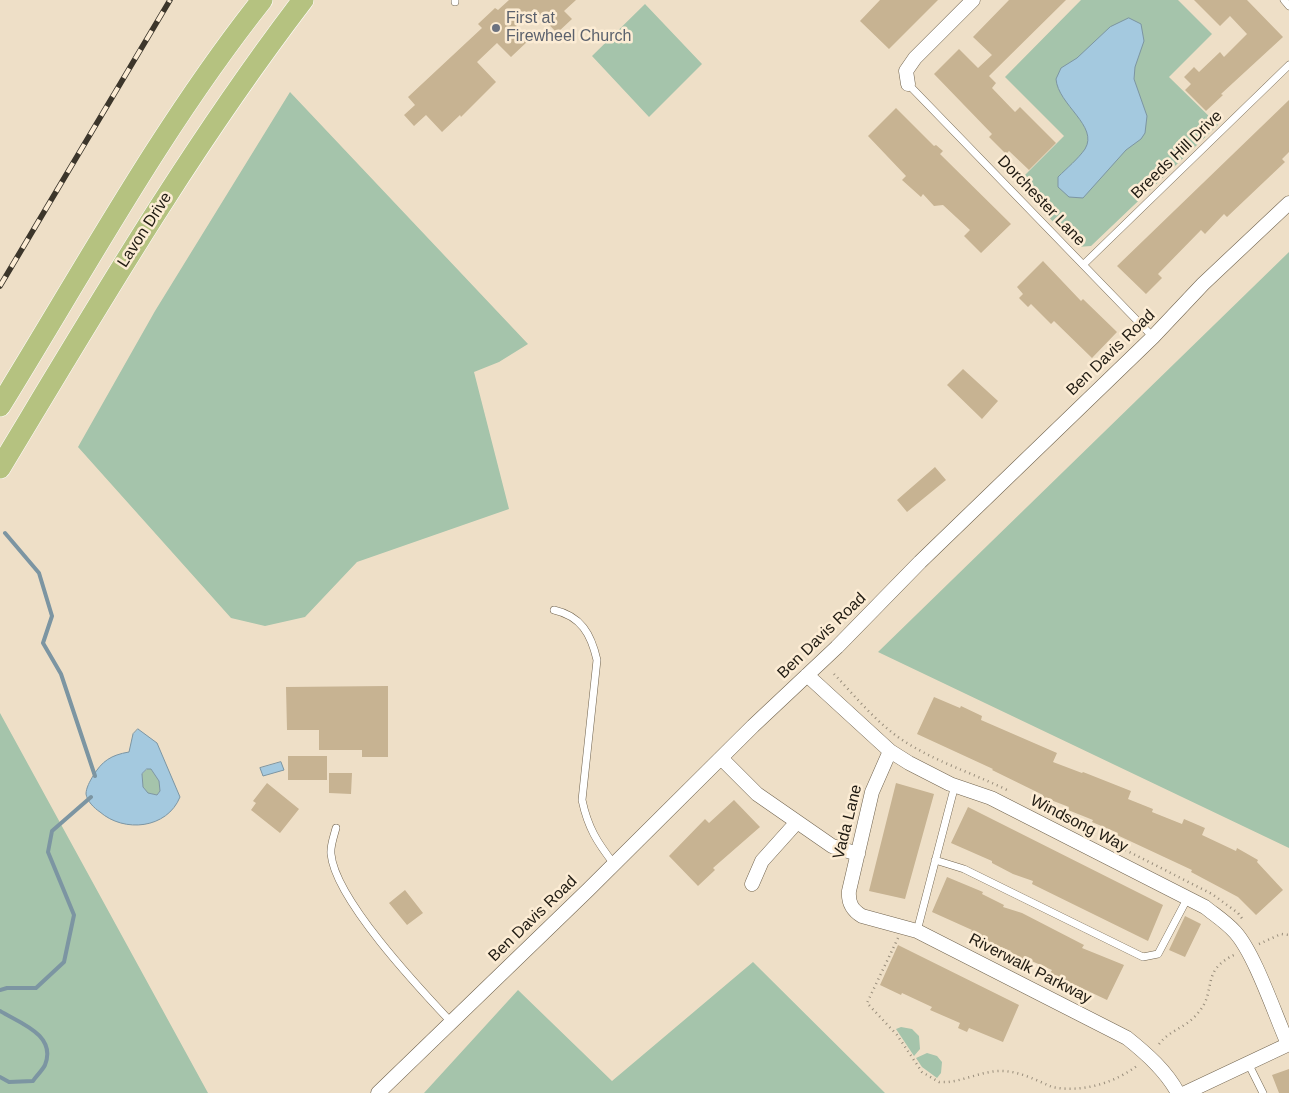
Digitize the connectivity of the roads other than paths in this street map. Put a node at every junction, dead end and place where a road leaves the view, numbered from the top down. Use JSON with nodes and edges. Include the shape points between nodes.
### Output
{"nodes":[{"id":1,"x":262,"y":0,"type":"edge"},
{"id":2,"x":303,"y":0,"type":"edge"},
{"id":3,"x":974,"y":0,"type":"edge"},
{"id":4,"x":1284,"y":0,"type":"edge"},
{"id":5,"x":1289,"y":6,"type":"edge"},
{"id":6,"x":1289,"y":65,"type":"edge"},
{"id":7,"x":908,"y":84,"type":"joint"},
{"id":8,"x":1289,"y":203,"type":"edge"},
{"id":9,"x":1084,"y":264,"type":"junction"},
{"id":10,"x":1153,"y":337,"type":"junction"},
{"id":11,"x":0,"y":406,"type":"edge"},
{"id":12,"x":0,"y":468,"type":"edge"},
{"id":13,"x":554,"y":610,"type":"dead end"},
{"id":14,"x":807,"y":675,"type":"junction"},
{"id":15,"x":890,"y":751,"type":"junction"},
{"id":16,"x":721,"y":758,"type":"junction"},
{"id":17,"x":955,"y":785,"type":"junction"},
{"id":18,"x":797,"y":822,"type":"junction"},
{"id":19,"x":336,"y":828,"type":"dead end"},
{"id":20,"x":858,"y":854,"type":"junction"},
{"id":21,"x":935,"y":860,"type":"junction"},
{"id":22,"x":614,"y":864,"type":"junction"},
{"id":23,"x":752,"y":884,"type":"dead end"},
{"id":24,"x":1188,"y":898,"type":"junction"},
{"id":25,"x":850,"y":904,"type":"joint"},
{"id":26,"x":917,"y":931,"type":"junction"},
{"id":27,"x":451,"y":1022,"type":"junction"},
{"id":28,"x":1288,"y":1044,"type":"edge"},
{"id":29,"x":1248,"y":1063,"type":"junction"},
{"id":30,"x":378,"y":1093,"type":"edge"},
{"id":31,"x":1178,"y":1093,"type":"edge"},
{"id":32,"x":1185,"y":1093,"type":"edge"},
{"id":33,"x":1263,"y":1093,"type":"edge"}],
"edges":[{"from":1,"to":11,"type":"main road","name":"Lavon Drive","via":[[162,142]]},
{"from":2,"to":12,"type":"main road","name":"Lavon Drive","via":[[250,70],[121,267]]},
{"from":3,"to":7,"type":"street","via":[[915,58],[906,71]]},
{"from":4,"to":5,"type":"lane"},
{"from":6,"to":9,"type":"lane","name":"Breeds Hill Drive"},
{"from":7,"to":9,"type":"lane","name":"Dorchester Lane"},
{"from":8,"to":10,"type":"street","name":"Ben Davis Road","via":[[1203,284]]},
{"from":9,"to":10,"type":"lane","name":"Dorchester Lane"},
{"from":10,"to":14,"type":"street","name":"Ben Davis Road"},
{"from":13,"to":22,"type":"lane","via":[[568,613],[582,625],[593,644],[597,660],[582,800],[587,822],[596,840]]},
{"from":14,"to":15,"type":"street","name":"Windsong Way"},
{"from":14,"to":16,"type":"street","name":"Ben Davis Road"},
{"from":15,"to":17,"type":"street","name":"Windsong Way"},
{"from":15,"to":20,"type":"street","name":"Vada Lane","via":[[872,792]]},
{"from":16,"to":18,"type":"street","via":[[757,794]]},
{"from":16,"to":22,"type":"street","name":"Ben Davis Road"},
{"from":17,"to":21,"type":"lane"},
{"from":17,"to":24,"type":"street","name":"Windsong Way","via":[[991,798]]},
{"from":18,"to":20,"type":"street","via":[[832,846]]},
{"from":18,"to":23,"type":"street","via":[[762,861]]},
{"from":19,"to":27,"type":"lane","via":[[330,852],[335,872],[351,901],[374,933]]},
{"from":20,"to":25,"type":"street","name":"Vada Lane","via":[[849,891]]},
{"from":21,"to":24,"type":"lane","via":[[964,869],[1143,957],[1158,954]]},
{"from":21,"to":26,"type":"lane"},
{"from":22,"to":27,"type":"street","name":"Ben Davis Road"},
{"from":24,"to":28,"type":"street","name":"Windsong Way","via":[[1205,907],[1235,932],[1246,949]]},
{"from":25,"to":26,"type":"street","name":"Riverwalk Parkway","via":[[862,916]]},
{"from":26,"to":31,"type":"street","name":"Riverwalk Parkway","via":[[1128,1038],[1149,1056]]},
{"from":27,"to":30,"type":"street","name":"Ben Davis Road"},
{"from":28,"to":29,"type":"street"},
{"from":29,"to":32,"type":"street"},
{"from":29,"to":33,"type":"lane"}]}
